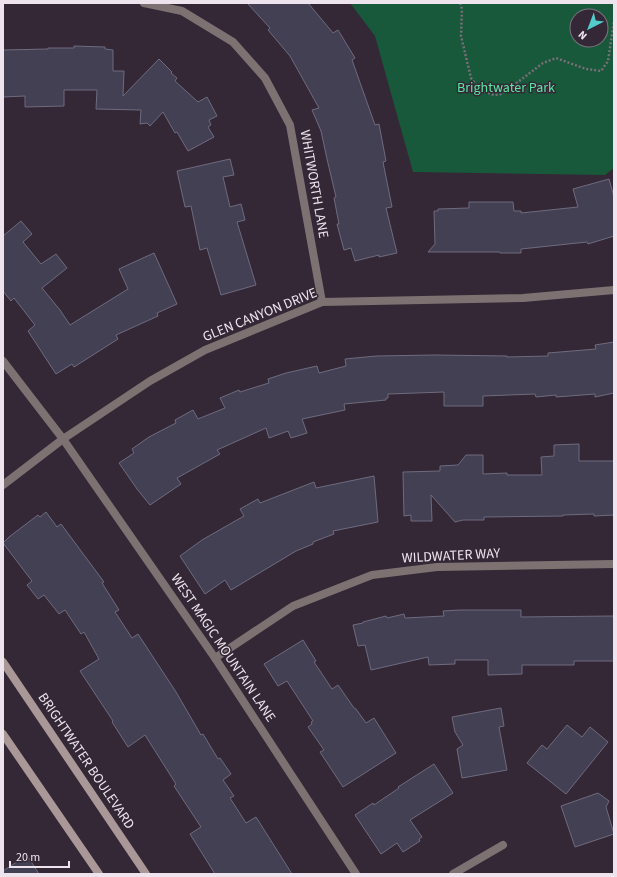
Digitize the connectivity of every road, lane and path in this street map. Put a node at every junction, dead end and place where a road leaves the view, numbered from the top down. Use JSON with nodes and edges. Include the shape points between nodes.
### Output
{"nodes":[{"id":1,"x":144,"y":3,"type":"edge"},
{"id":2,"x":460,"y":3,"type":"edge"},
{"id":3,"x":614,"y":21,"type":"edge"},
{"id":4,"x":614,"y":290,"type":"edge"},
{"id":5,"x":322,"y":302,"type":"junction"},
{"id":6,"x":3,"y":361,"type":"edge"},
{"id":7,"x":63,"y":439,"type":"junction"},
{"id":8,"x":3,"y":485,"type":"edge"},
{"id":9,"x":614,"y":564,"type":"edge"},
{"id":10,"x":215,"y":658,"type":"junction"},
{"id":11,"x":3,"y":662,"type":"edge"},
{"id":12,"x":3,"y":734,"type":"edge"},
{"id":13,"x":503,"y":845,"type":"dead end"},
{"id":14,"x":99,"y":874,"type":"edge"},
{"id":15,"x":146,"y":874,"type":"edge"},
{"id":16,"x":356,"y":874,"type":"edge"},
{"id":17,"x":453,"y":874,"type":"edge"}],
"edges":[{"from":1,"to":5,"type":"street","name":"WHITWORTH LANE","via":[[182,11],[233,42],[265,78],[290,125]]},
{"from":2,"to":3,"type":"path","via":[[461,36],[471,78],[480,90],[494,95],[502,94],[543,63],[556,58],[586,69],[601,71],[608,61]]},
{"from":4,"to":5,"type":"street","name":"GLEN CANYON DRIVE","via":[[523,298]]},
{"from":5,"to":7,"type":"street","name":"GLEN CANYON DRIVE","via":[[205,350],[150,381]]},
{"from":6,"to":7,"type":"street","name":"WEST MAGIC MOUNTAIN LANE"},
{"from":7,"to":8,"type":"street","name":"GLEN CANYON DRIVE"},
{"from":7,"to":10,"type":"street","name":"WEST MAGIC MOUNTAIN LANE"},
{"from":9,"to":10,"type":"street","name":"WILDWATER WAY","via":[[437,567],[372,575],[293,606]]},
{"from":10,"to":16,"type":"street","name":"WEST MAGIC MOUNTAIN LANE"},
{"from":11,"to":15,"type":"street","name":"BRIGHTWATER BOULEVARD"},
{"from":12,"to":14,"type":"street"},
{"from":13,"to":17,"type":"street"}]}
